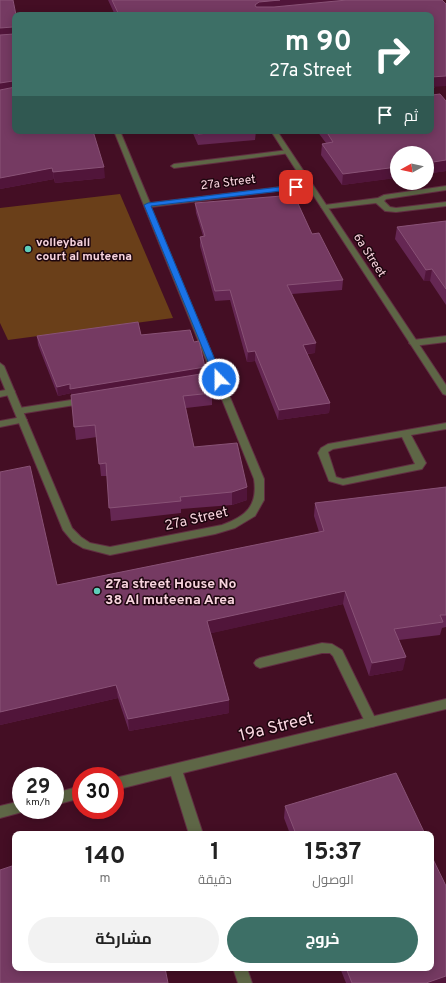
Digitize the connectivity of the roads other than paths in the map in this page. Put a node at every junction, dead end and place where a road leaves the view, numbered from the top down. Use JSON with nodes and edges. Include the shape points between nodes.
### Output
{"nodes":[{"id":1,"x":118,"y":134,"type":"edge"},
{"id":2,"x":276,"y":134,"type":"edge"},
{"id":3,"x":288,"y":152,"type":"junction"},
{"id":4,"x":174,"y":166,"type":"dead end"},
{"id":5,"x":311,"y":185,"type":"junction"},
{"id":6,"x":446,"y":188,"type":"edge"},
{"id":7,"x":380,"y":200,"type":"junction"},
{"id":8,"x":446,"y":204,"type":"edge"},
{"id":9,"x":148,"y":205,"type":"junction"},
{"id":10,"x":325,"y":207,"type":"junction"},
{"id":11,"x":446,"y":339,"type":"edge"},
{"id":12,"x":414,"y":343,"type":"junction"},
{"id":13,"x":0,"y":366,"type":"edge"},
{"id":14,"x":11,"y":392,"type":"junction"},
{"id":15,"x":446,"y":392,"type":"edge"},
{"id":16,"x":0,"y":394,"type":"edge"},
{"id":17,"x":96,"y":399,"type":"edge"},
{"id":18,"x":21,"y":416,"type":"junction"},
{"id":19,"x":0,"y":424,"type":"edge"},
{"id":20,"x":446,"y":426,"type":"edge"},
{"id":21,"x":405,"y":433,"type":"junction"},
{"id":22,"x":260,"y":663,"type":"dead end"},
{"id":23,"x":445,"y":707,"type":"edge"},
{"id":24,"x":371,"y":722,"type":"junction"},
{"id":25,"x":175,"y":770,"type":"junction"},
{"id":26,"x":124,"y":782,"type":"edge"},
{"id":27,"x":12,"y":809,"type":"edge"},
{"id":28,"x":0,"y":812,"type":"edge"},
{"id":29,"x":195,"y":831,"type":"edge"},
{"id":30,"x":241,"y":971,"type":"edge"},
{"id":31,"x":245,"y":983,"type":"edge"}],
"edges":[{"from":1,"to":9,"type":"street","name":"27a Street"},
{"from":2,"to":3,"type":"street","name":"6a Street"},
{"from":3,"to":4,"type":"street"},
{"from":3,"to":5,"type":"street","name":"6a Street"},
{"from":5,"to":9,"type":"street","name":"27a Street"},
{"from":5,"to":10,"type":"street","name":"6a Street"},
{"from":6,"to":7,"type":"street","via":[[391,195]]},
{"from":7,"to":8,"type":"street","via":[[383,207],[396,210]]},
{"from":7,"to":10,"type":"street"},
{"from":9,"to":18,"type":"street","name":"27a Street","via":[[215,380],[260,479],[262,492],[258,505],[248,516],[234,525],[216,530],[110,551],[84,545],[68,530]]},
{"from":10,"to":12,"type":"street","name":"6a Street"},
{"from":11,"to":12,"type":"street"},
{"from":12,"to":15,"type":"street","name":"6a Street"},
{"from":13,"to":14,"type":"street","name":"27a Street"},
{"from":14,"to":16,"type":"street"},
{"from":14,"to":18,"type":"street","name":"27a Street"},
{"from":17,"to":18,"type":"street"},
{"from":18,"to":19,"type":"street"},
{"from":20,"to":21,"type":"street"},
{"from":21,"to":21,"type":"street","via":[[327,447],[323,453],[332,479],[343,482],[419,467],[420,460]]},
{"from":22,"to":24,"type":"street","via":[[322,648],[332,648],[340,656]]},
{"from":23,"to":24,"type":"street","name":"19a Street"},
{"from":24,"to":25,"type":"street","name":"19a Street"},
{"from":25,"to":26,"type":"street","name":"19a Street"},
{"from":25,"to":29,"type":"street"},
{"from":27,"to":28,"type":"street"},
{"from":30,"to":31,"type":"street"}]}
